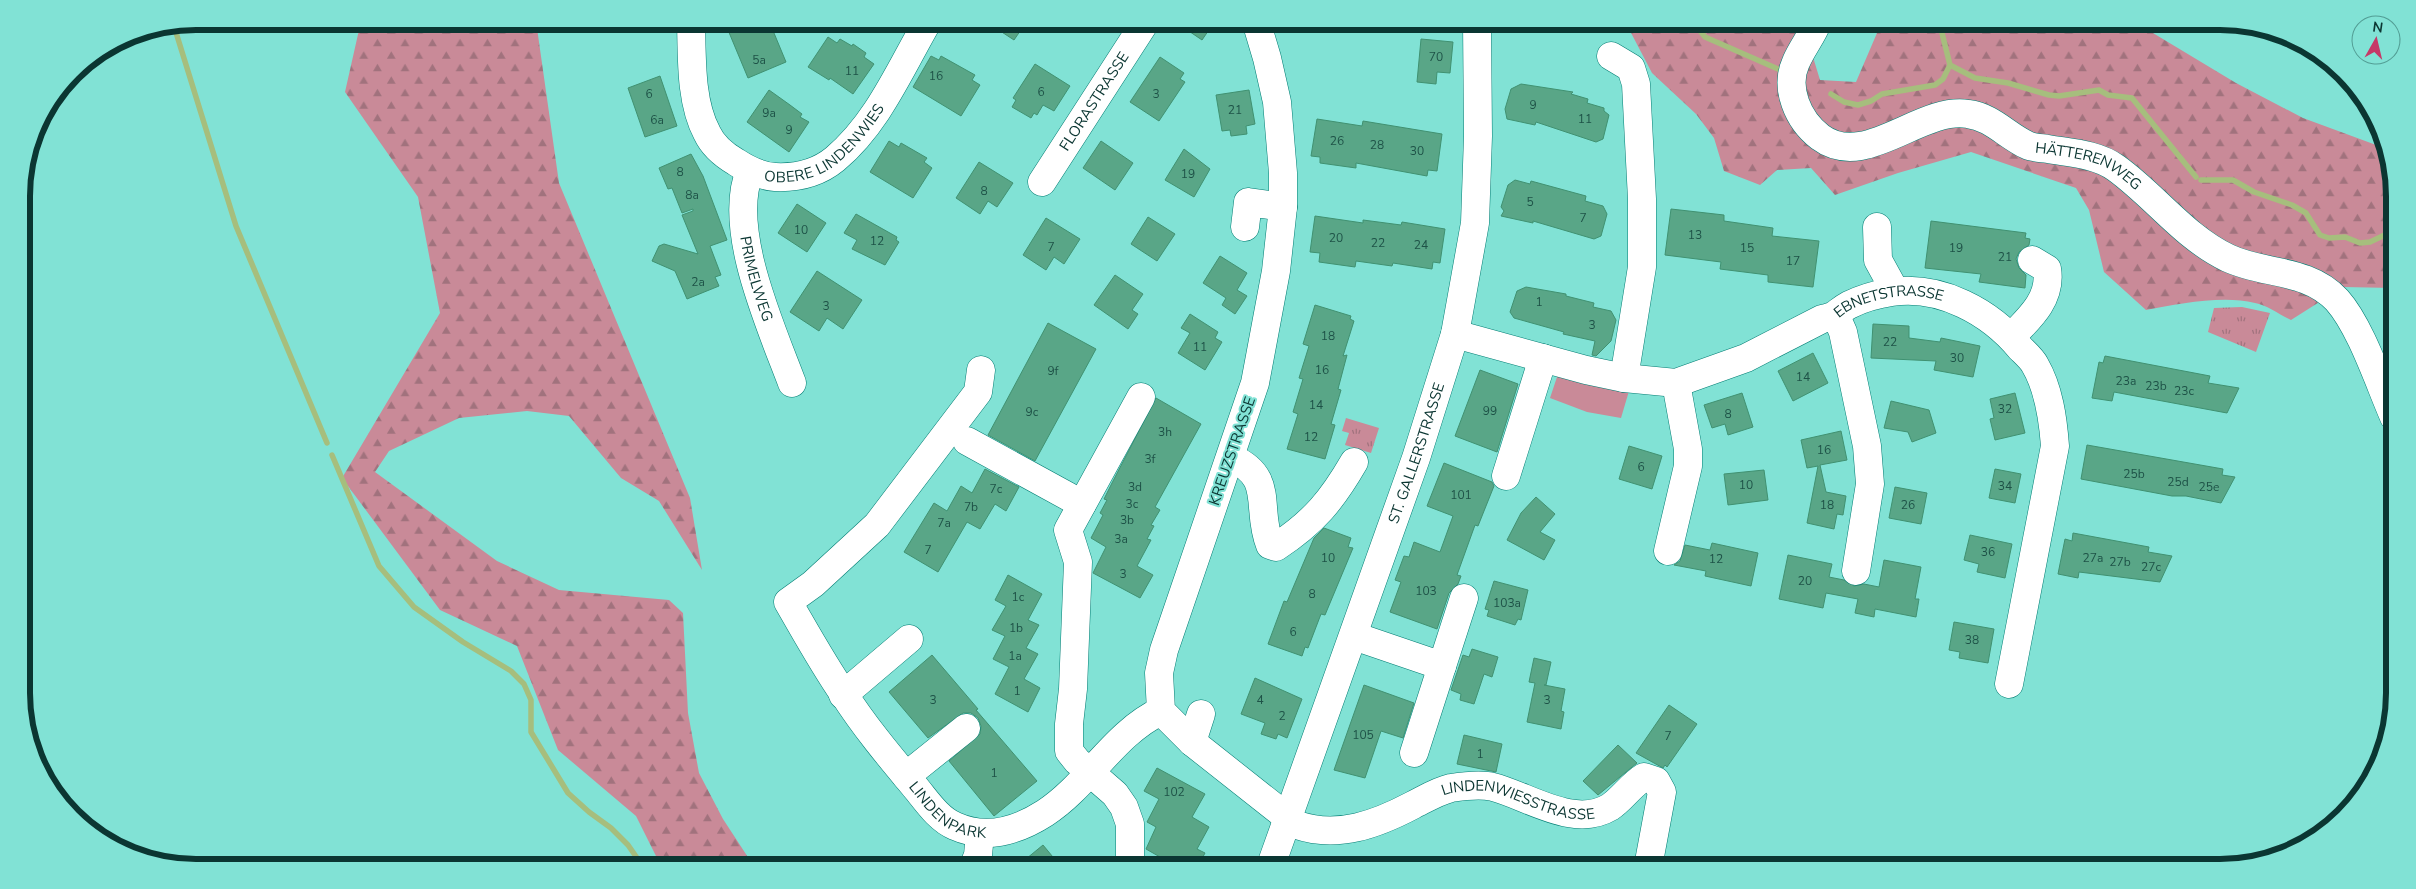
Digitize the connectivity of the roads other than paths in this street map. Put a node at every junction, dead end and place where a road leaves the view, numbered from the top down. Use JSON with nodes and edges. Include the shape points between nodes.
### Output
{"nodes":[{"id":1,"x":691,"y":30,"type":"edge"},
{"id":2,"x":923,"y":30,"type":"edge"},
{"id":3,"x":1140,"y":30,"type":"edge"},
{"id":4,"x":1262,"y":30,"type":"edge"},
{"id":5,"x":1477,"y":30,"type":"edge"},
{"id":6,"x":1813,"y":30,"type":"edge"},
{"id":7,"x":1611,"y":56,"type":"dead end"},
{"id":8,"x":750,"y":171,"type":"junction"},
{"id":9,"x":1042,"y":182,"type":"dead end"},
{"id":10,"x":1283,"y":207,"type":"junction"},
{"id":11,"x":1245,"y":227,"type":"dead end"},
{"id":12,"x":1877,"y":227,"type":"dead end"},
{"id":13,"x":2032,"y":260,"type":"dead end"},
{"id":14,"x":1895,"y":291,"type":"junction"},
{"id":15,"x":1836,"y":316,"type":"junction"},
{"id":16,"x":1455,"y":334,"type":"junction"},
{"id":17,"x":2011,"y":337,"type":"junction"},
{"id":18,"x":1543,"y":358,"type":"junction"},
{"id":19,"x":982,"y":370,"type":"dead end"},
{"id":20,"x":1624,"y":378,"type":"junction"},
{"id":21,"x":792,"y":382,"type":"dead end"},
{"id":22,"x":1676,"y":383,"type":"junction"},
{"id":23,"x":1141,"y":396,"type":"dead end"},
{"id":24,"x":2386,"y":399,"type":"edge"},
{"id":25,"x":967,"y":441,"type":"dead end"},
{"id":26,"x":1230,"y":458,"type":"junction"},
{"id":27,"x":1354,"y":462,"type":"dead end"},
{"id":28,"x":1506,"y":476,"type":"dead end"},
{"id":29,"x":1082,"y":504,"type":"junction"},
{"id":30,"x":1668,"y":551,"type":"dead end"},
{"id":31,"x":1856,"y":572,"type":"dead end"},
{"id":32,"x":1464,"y":598,"type":"dead end"},
{"id":33,"x":1354,"y":636,"type":"junction"},
{"id":34,"x":909,"y":639,"type":"dead end"},
{"id":35,"x":1442,"y":666,"type":"junction"},
{"id":36,"x":2009,"y":684,"type":"dead end"},
{"id":37,"x":844,"y":695,"type":"junction"},
{"id":38,"x":1161,"y":711,"type":"junction"},
{"id":39,"x":1201,"y":714,"type":"dead end"},
{"id":40,"x":966,"y":728,"type":"dead end"},
{"id":41,"x":1192,"y":742,"type":"junction"},
{"id":42,"x":1414,"y":753,"type":"dead end"},
{"id":43,"x":1091,"y":773,"type":"junction"},
{"id":44,"x":906,"y":776,"type":"junction"},
{"id":45,"x":1288,"y":818,"type":"junction"},
{"id":46,"x":980,"y":834,"type":"junction"},
{"id":47,"x":976,"y":859,"type":"edge"},
{"id":48,"x":1130,"y":859,"type":"edge"},
{"id":49,"x":1273,"y":859,"type":"edge"},
{"id":50,"x":1650,"y":859,"type":"edge"}],
"edges":[{"from":1,"to":8,"type":"street","name":"OBERE LINDENWIES","via":[[694,80],[707,134],[721,153]]},
{"from":2,"to":8,"type":"street","name":"OBERE LINDENWIES","via":[[878,110],[836,158],[797,177],[768,176]]},
{"from":3,"to":9,"type":"street","name":"FLORASTRASSE"},
{"from":4,"to":10,"type":"street","name":"KREUZSTRASSE","via":[[1277,102]]},
{"from":5,"to":16,"type":"street","name":"ST. GALLERSTRASSE","via":[[1475,223]]},
{"from":6,"to":24,"type":"street","name":"HÄTTERENWEG","via":[[1796,62],[1791,80],[1794,102],[1819,136],[1835,145],[1855,147],[1886,139],[1926,121],[1951,114],[1968,114],[1989,120],[2028,146],[2092,156],[2116,168],[2208,246],[2229,258],[2317,284],[2336,299],[2349,316]]},
{"from":7,"to":20,"type":"street","via":[[1631,68],[1636,84],[1642,199],[1642,267]]},
{"from":8,"to":21,"type":"street","name":"PRIMELWEG","via":[[744,205],[748,253],[754,280]]},
{"from":10,"to":11,"type":"street","via":[[1248,202]]},
{"from":10,"to":26,"type":"street","name":"KREUZSTRASSE","via":[[1261,357]]},
{"from":12,"to":14,"type":"street","via":[[1878,260]]},
{"from":13,"to":17,"type":"street","via":[[2047,269],[2046,294]]},
{"from":14,"to":15,"type":"street","name":"EBNETSTRASSE","via":[[1847,306]]},
{"from":14,"to":17,"type":"street","name":"EBNETSTRASSE","via":[[1922,292],[1965,304],[1982,312]]},
{"from":15,"to":22,"type":"street","name":"EBNETSTRASSE","via":[[1822,319],[1746,358]]},
{"from":15,"to":31,"type":"street","via":[[1843,332],[1870,475]]},
{"from":16,"to":18,"type":"street","name":"EBNETSTRASSE"},
{"from":16,"to":33,"type":"street","name":"ST. GALLERSTRASSE"},
{"from":17,"to":36,"type":"street","name":"EBNETSTRASSE","via":[[2035,364],[2045,388],[2055,446]]},
{"from":18,"to":20,"type":"street","name":"EBNETSTRASSE"},
{"from":18,"to":28,"type":"street"},
{"from":19,"to":37,"type":"street","name":"LINDENPARK","via":[[978,392],[877,525],[813,584],[788,602]]},
{"from":20,"to":22,"type":"street","name":"EBNETSTRASSE"},
{"from":22,"to":30,"type":"street","via":[[1688,466]]},
{"from":23,"to":29,"type":"street"},
{"from":25,"to":29,"type":"street"},
{"from":26,"to":27,"type":"street","via":[[1252,470],[1260,480],[1266,535],[1270,545],[1276,547],[1293,537],[1326,506]]},
{"from":26,"to":38,"type":"street","name":"KREUZSTRASSE","via":[[1203,560],[1162,658],[1159,672]]},
{"from":29,"to":43,"type":"street","via":[[1068,530],[1078,562],[1069,733],[1070,751]]},
{"from":32,"to":35,"type":"street"},
{"from":33,"to":35,"type":"street"},
{"from":33,"to":45,"type":"street","name":"ST. GALLERSTRASSE"},
{"from":34,"to":37,"type":"street"},
{"from":35,"to":42,"type":"street"},
{"from":37,"to":44,"type":"street","name":"LINDENPARK"},
{"from":38,"to":41,"type":"street"},
{"from":38,"to":43,"type":"street","name":"LINDENPARK","via":[[1142,720]]},
{"from":39,"to":41,"type":"street"},
{"from":40,"to":44,"type":"street"},
{"from":41,"to":45,"type":"street"},
{"from":43,"to":46,"type":"street","name":"LINDENPARK","via":[[1044,814],[1014,828]]},
{"from":43,"to":48,"type":"street","via":[[1115,794],[1124,807],[1130,824]]},
{"from":44,"to":46,"type":"street","name":"LINDENPARK","via":[[937,813],[953,826]]},
{"from":45,"to":49,"type":"street","name":"ST. GALLERSTRASSE"},
{"from":45,"to":50,"type":"street","name":"LINDENWIESSTRASSE","via":[[1309,829],[1353,829],[1389,817],[1450,789],[1470,786],[1492,787],[1556,810],[1592,813],[1610,806],[1644,776],[1656,781],[1662,792]]},
{"from":46,"to":47,"type":"street"}]}
